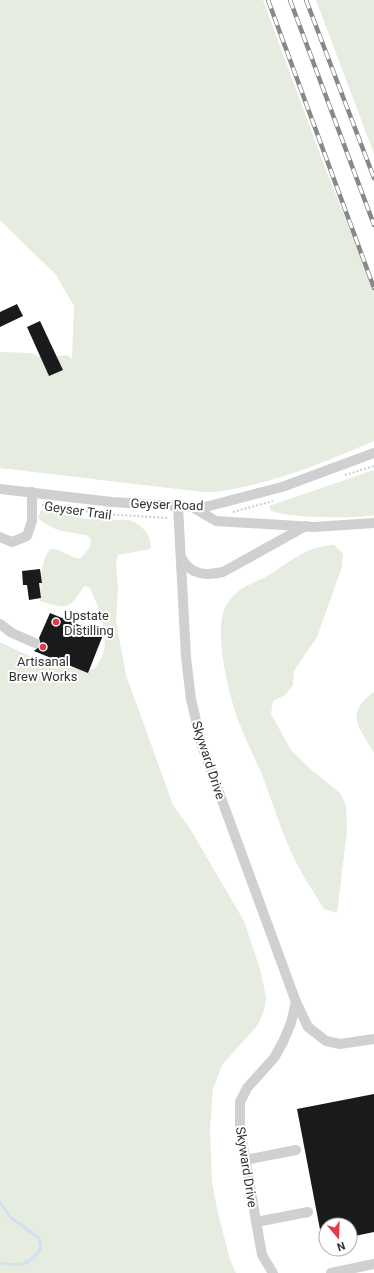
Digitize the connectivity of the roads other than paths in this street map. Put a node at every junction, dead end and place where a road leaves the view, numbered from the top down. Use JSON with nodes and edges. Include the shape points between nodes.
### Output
{"nodes":[{"id":1,"x":374,"y":453,"type":"edge"},
{"id":2,"x":0,"y":489,"type":"edge"},
{"id":3,"x":32,"y":492,"type":"junction"},
{"id":4,"x":178,"y":506,"type":"junction"},
{"id":5,"x":192,"y":507,"type":"junction"},
{"id":6,"x":374,"y":523,"type":"edge"},
{"id":7,"x":306,"y":526,"type":"junction"},
{"id":8,"x":0,"y":537,"type":"edge"},
{"id":9,"x":180,"y":555,"type":"junction"},
{"id":10,"x":0,"y":624,"type":"edge"},
{"id":11,"x":35,"y":643,"type":"dead end"},
{"id":12,"x":296,"y":1002,"type":"junction"},
{"id":13,"x":374,"y":1039,"type":"edge"},
{"id":14,"x":296,"y":1150,"type":"dead end"},
{"id":15,"x":245,"y":1160,"type":"junction"},
{"id":16,"x":308,"y":1212,"type":"dead end"},
{"id":17,"x":256,"y":1222,"type":"junction"},
{"id":18,"x":374,"y":1264,"type":"edge"},
{"id":19,"x":273,"y":1273,"type":"edge"},
{"id":20,"x":331,"y":1273,"type":"edge"}],
"edges":[{"from":1,"to":5,"type":"street","name":"Geyser Road","via":[[282,487],[224,503]]},
{"from":2,"to":3,"type":"street","name":"Geyser Road"},
{"from":3,"to":4,"type":"street","name":"Geyser Road","via":[[112,502]]},
{"from":3,"to":8,"type":"street","via":[[32,521],[27,536],[12,542]]},
{"from":4,"to":5,"type":"street","name":"Geyser Road"},
{"from":4,"to":9,"type":"street","name":"Skyward Drive"},
{"from":5,"to":7,"type":"street","via":[[216,521]]},
{"from":6,"to":7,"type":"street"},
{"from":7,"to":9,"type":"street","via":[[223,572],[210,575],[195,572],[185,565]]},
{"from":9,"to":12,"type":"street","name":"Skyward Drive","via":[[186,657],[202,746]]},
{"from":10,"to":11,"type":"street","via":[[12,633]]},
{"from":12,"to":13,"type":"street","name":"Skyward Drive","via":[[308,1027],[326,1040],[340,1044]]},
{"from":12,"to":15,"type":"street","name":"Skyward Drive","via":[[291,1023],[274,1058],[246,1088],[240,1102],[240,1129]]},
{"from":14,"to":15,"type":"street"},
{"from":15,"to":17,"type":"street","name":"Skyward Drive"},
{"from":16,"to":17,"type":"street"},
{"from":17,"to":19,"type":"street","name":"Skyward Drive","via":[[262,1255]]},
{"from":18,"to":20,"type":"street"}]}
